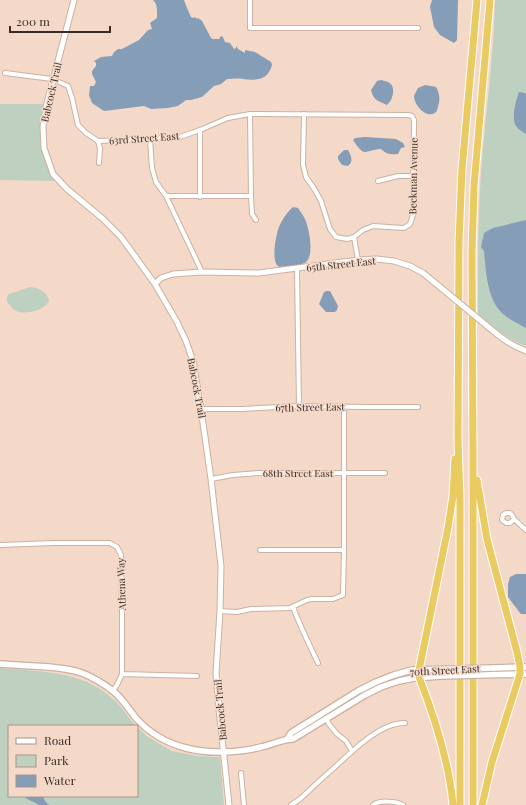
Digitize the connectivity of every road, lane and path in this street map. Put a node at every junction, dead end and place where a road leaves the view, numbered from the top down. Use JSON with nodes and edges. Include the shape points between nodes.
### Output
{"nodes":[{"id":1,"x":74,"y":0,"type":"edge"},
{"id":2,"x":250,"y":0,"type":"edge"},
{"id":3,"x":476,"y":0,"type":"edge"},
{"id":4,"x":490,"y":0,"type":"edge"},
{"id":5,"x":418,"y":28,"type":"dead end"},
{"id":6,"x":5,"y":74,"type":"dead end"},
{"id":7,"x":52,"y":79,"type":"junction"},
{"id":8,"x":250,"y":114,"type":"junction"},
{"id":9,"x":304,"y":114,"type":"junction"},
{"id":10,"x":412,"y":116,"type":"joint"},
{"id":11,"x":200,"y":130,"type":"junction"},
{"id":12,"x":150,"y":139,"type":"junction"},
{"id":13,"x":98,"y":141,"type":"junction"},
{"id":14,"x":99,"y":163,"type":"dead end"},
{"id":15,"x":413,"y":176,"type":"junction"},
{"id":16,"x":378,"y":181,"type":"dead end"},
{"id":17,"x":166,"y":196,"type":"junction"},
{"id":18,"x":251,"y":196,"type":"junction"},
{"id":19,"x":200,"y":197,"type":"junction"},
{"id":20,"x":256,"y":220,"type":"dead end"},
{"id":21,"x":354,"y":237,"type":"junction"},
{"id":22,"x":358,"y":260,"type":"junction"},
{"id":23,"x":297,"y":269,"type":"junction"},
{"id":24,"x":202,"y":272,"type":"junction"},
{"id":25,"x":155,"y":284,"type":"junction"},
{"id":26,"x":526,"y":351,"type":"edge"},
{"id":27,"x":299,"y":406,"type":"junction"},
{"id":28,"x":344,"y":406,"type":"junction"},
{"id":29,"x":418,"y":407,"type":"dead end"},
{"id":30,"x":201,"y":409,"type":"junction"},
{"id":31,"x":458,"y":439,"type":"junction"},
{"id":32,"x":473,"y":452,"type":"junction"},
{"id":33,"x":344,"y":473,"type":"junction"},
{"id":34,"x":385,"y":473,"type":"dead end"},
{"id":35,"x":211,"y":479,"type":"junction"},
{"id":36,"x":514,"y":519,"type":"dead end"},
{"id":37,"x":526,"y":530,"type":"edge"},
{"id":38,"x":0,"y":545,"type":"edge"},
{"id":39,"x":260,"y":550,"type":"dead end"},
{"id":40,"x":344,"y":550,"type":"junction"},
{"id":41,"x":293,"y":607,"type":"junction"},
{"id":42,"x":220,"y":611,"type":"junction"},
{"id":43,"x":318,"y":663,"type":"dead end"},
{"id":44,"x":0,"y":664,"type":"edge"},
{"id":45,"x":523,"y":671,"type":"edge"},
{"id":46,"x":419,"y":673,"type":"junction"},
{"id":47,"x":122,"y":674,"type":"junction"},
{"id":48,"x":197,"y":676,"type":"dead end"},
{"id":49,"x":113,"y":691,"type":"junction"},
{"id":50,"x":326,"y":718,"type":"junction"},
{"id":51,"x":405,"y":723,"type":"dead end"},
{"id":52,"x":287,"y":739,"type":"junction"},
{"id":53,"x":352,"y":750,"type":"junction"},
{"id":54,"x":224,"y":752,"type":"junction"},
{"id":55,"x":241,"y":773,"type":"dead end"},
{"id":56,"x":229,"y":805,"type":"edge"},
{"id":57,"x":244,"y":805,"type":"edge"},
{"id":58,"x":291,"y":805,"type":"edge"},
{"id":59,"x":373,"y":805,"type":"edge"},
{"id":60,"x":403,"y":805,"type":"edge"},
{"id":61,"x":453,"y":805,"type":"edge"},
{"id":62,"x":460,"y":805,"type":"edge"},
{"id":63,"x":473,"y":805,"type":"edge"},
{"id":64,"x":482,"y":805,"type":"edge"}],
"edges":[{"from":1,"to":7,"type":"street","name":"Babcock Trail"},
{"from":2,"to":5,"type":"street","via":[[250,28]]},
{"from":3,"to":31,"type":"highway","via":[[460,204]]},
{"from":4,"to":32,"type":"highway","via":[[474,186]]},
{"from":6,"to":7,"type":"street","name":"63rd Street East"},
{"from":7,"to":13,"type":"street","name":"63rd Street East","via":[[68,86],[78,125]]},
{"from":7,"to":25,"type":"street","name":"Babcock Trail","via":[[43,127],[44,148],[53,174],[121,237]]},
{"from":8,"to":9,"type":"street","name":"63rd Street East"},
{"from":8,"to":11,"type":"street","name":"63rd Street East","via":[[228,118]]},
{"from":8,"to":18,"type":"street"},
{"from":9,"to":10,"type":"street","name":"63rd Street East"},
{"from":9,"to":21,"type":"street","via":[[303,165],[306,177],[321,201],[330,229],[336,237]]},
{"from":10,"to":15,"type":"street","name":"Beckman Avenue"},
{"from":11,"to":12,"type":"street","name":"63rd Street East","via":[[180,137]]},
{"from":11,"to":19,"type":"street"},
{"from":12,"to":13,"type":"street","name":"63rd Street East"},
{"from":12,"to":17,"type":"street","via":[[152,168],[156,182]]},
{"from":13,"to":14,"type":"street"},
{"from":15,"to":16,"type":"street","via":[[398,176]]},
{"from":15,"to":21,"type":"street","name":"Beckman Avenue","via":[[413,215],[410,224],[404,228],[373,226]]},
{"from":17,"to":19,"type":"street"},
{"from":17,"to":24,"type":"street"},
{"from":18,"to":19,"type":"street"},
{"from":18,"to":20,"type":"street","via":[[252,214]]},
{"from":21,"to":22,"type":"street"},
{"from":22,"to":23,"type":"street","name":"65th Street East"},
{"from":22,"to":26,"type":"street","name":"65th Street East","bridge":true,"via":[[394,261],[423,273],[505,341]]},
{"from":23,"to":24,"type":"street","name":"65th Street East","via":[[259,273]]},
{"from":23,"to":27,"type":"street"},
{"from":24,"to":25,"type":"street","name":"65th Street East","via":[[173,274],[161,278]]},
{"from":25,"to":30,"type":"street","name":"Babcock Trail","via":[[186,341],[193,361]]},
{"from":27,"to":28,"type":"street","name":"67th Street East"},
{"from":27,"to":30,"type":"street","name":"67th Street East"},
{"from":28,"to":29,"type":"street","name":"67th Street East"},
{"from":28,"to":33,"type":"street"},
{"from":30,"to":35,"type":"street","name":"Babcock Trail"},
{"from":31,"to":46,"type":"highway","via":[[450,516]]},
{"from":31,"to":62,"type":"highway"},
{"from":32,"to":45,"type":"highway","via":[[487,539]]},
{"from":32,"to":63,"type":"highway"},
{"from":33,"to":34,"type":"street","name":"68th Street East"},
{"from":33,"to":35,"type":"street","name":"68th Street East","via":[[258,473]]},
{"from":33,"to":40,"type":"street"},
{"from":35,"to":42,"type":"street","name":"Babcock Trail","via":[[221,566]]},
{"from":36,"to":37,"type":"street"},
{"from":38,"to":47,"type":"street","name":"Athena Way","via":[[110,543],[118,547],[121,555]]},
{"from":39,"to":40,"type":"street"},
{"from":40,"to":41,"type":"street","via":[[343,596],[306,600]]},
{"from":41,"to":42,"type":"street"},
{"from":41,"to":43,"type":"street"},
{"from":42,"to":54,"type":"street","name":"Babcock Trail","via":[[216,673]]},
{"from":44,"to":49,"type":"main road","name":"70th Street East","via":[[70,670],[82,673]]},
{"from":45,"to":46,"type":"main road","name":"70th Street East","bridge":true,"via":[[492,675],[440,676]]},
{"from":45,"to":46,"type":"main road","name":"70th Street East","bridge":true,"via":[[492,668],[440,669]]},
{"from":45,"to":64,"type":"highway","via":[[492,762]]},
{"from":46,"to":50,"type":"main road","name":"70th Street East","via":[[365,695]]},
{"from":46,"to":52,"type":"main road","name":"70th Street East","via":[[412,670],[376,682],[291,733]]},
{"from":46,"to":61,"type":"highway","via":[[438,729]]},
{"from":47,"to":48,"type":"street"},
{"from":47,"to":49,"type":"street","name":"Athena Way"},
{"from":49,"to":54,"type":"main road","name":"70th Street East","via":[[142,725],[160,738],[187,748]]},
{"from":50,"to":52,"type":"main road","name":"70th Street East","via":[[294,739]]},
{"from":50,"to":53,"type":"street"},
{"from":51,"to":53,"type":"street","via":[[394,724],[368,737]]},
{"from":52,"to":54,"type":"main road","name":"70th Street East","via":[[262,747]]},
{"from":53,"to":58,"type":"street"},
{"from":54,"to":56,"type":"street","name":"Babcock Trail"},
{"from":55,"to":57,"type":"street"},
{"from":59,"to":60,"type":"street","via":[[392,802]]}]}
